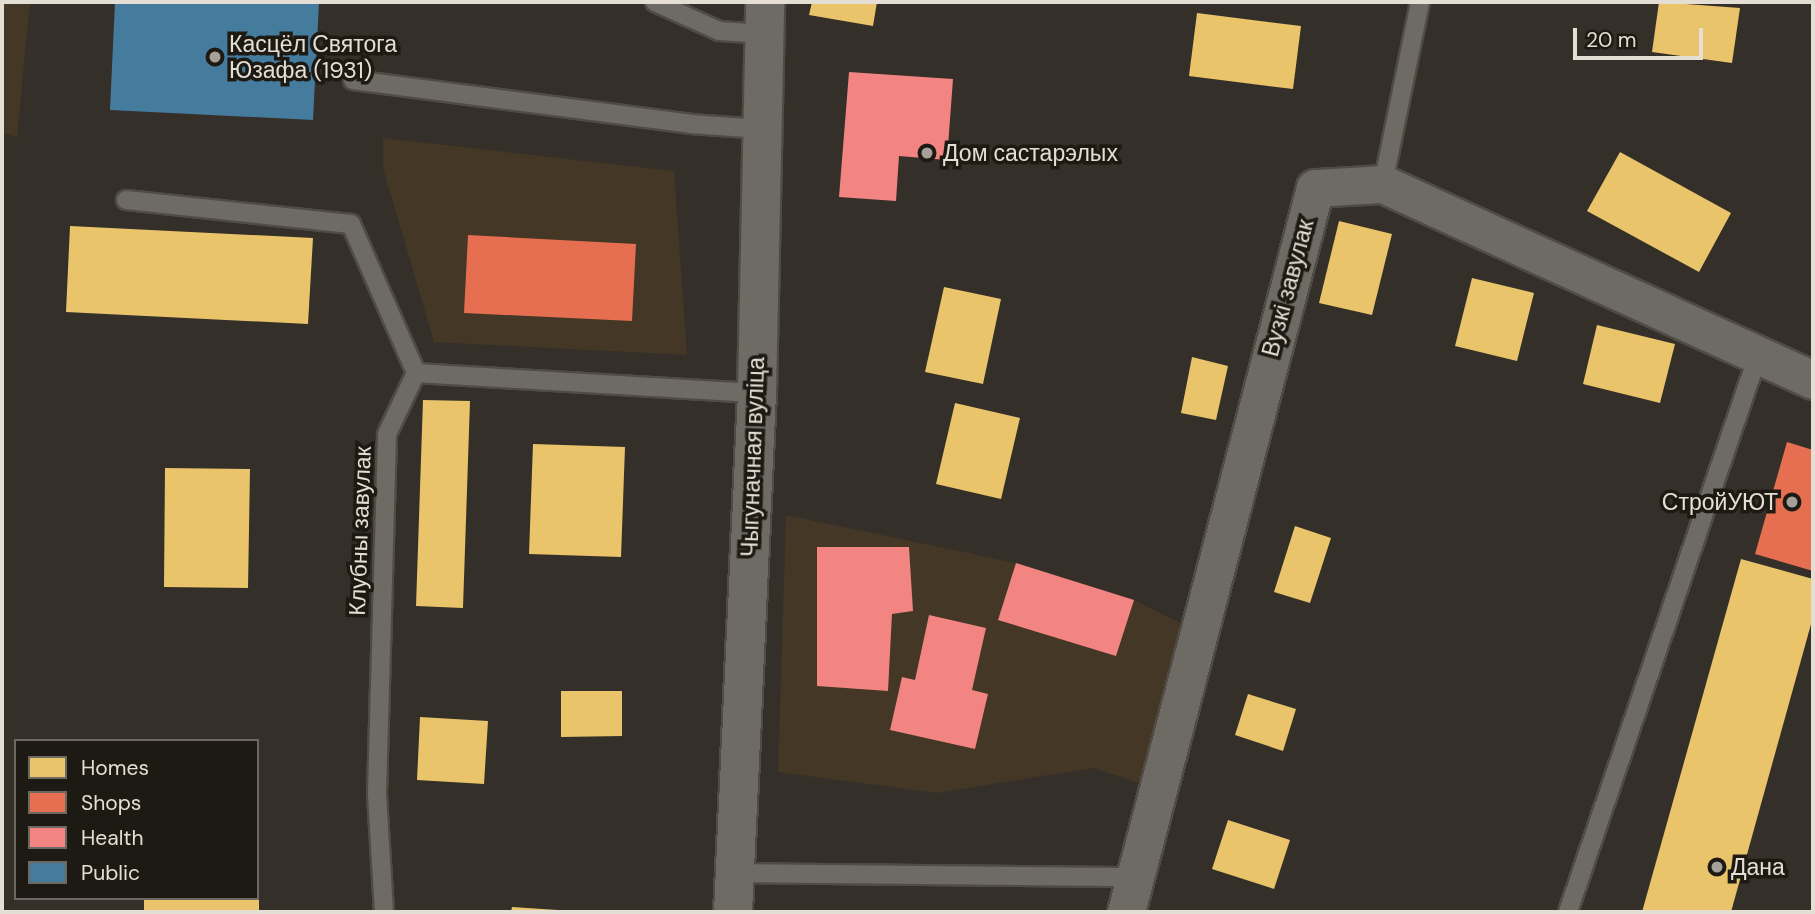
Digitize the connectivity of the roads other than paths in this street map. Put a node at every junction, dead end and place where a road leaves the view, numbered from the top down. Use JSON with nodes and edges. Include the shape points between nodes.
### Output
{"nodes":[{"id":1,"x":654,"y":2,"type":"edge"},
{"id":2,"x":1420,"y":2,"type":"edge"},
{"id":3,"x":765,"y":18,"type":"edge"},
{"id":4,"x":353,"y":80,"type":"dead end"},
{"id":5,"x":762,"y":129,"type":"junction"},
{"id":6,"x":1383,"y":184,"type":"junction"},
{"id":7,"x":126,"y":200,"type":"dead end"},
{"id":8,"x":1758,"y":355,"type":"junction"},
{"id":9,"x":416,"y":373,"type":"junction"},
{"id":10,"x":1813,"y":380,"type":"edge"},
{"id":11,"x":757,"y":393,"type":"junction"},
{"id":12,"x":735,"y":873,"type":"junction"},
{"id":13,"x":1130,"y":895,"type":"edge"},
{"id":14,"x":383,"y":912,"type":"edge"},
{"id":15,"x":733,"y":912,"type":"edge"},
{"id":16,"x":1568,"y":912,"type":"edge"}],
"edges":[{"from":1,"to":3,"type":"lane","via":[[719,31]]},
{"from":2,"to":6,"type":"lane"},
{"from":3,"to":5,"type":"street","name":"Чыгуначная вуліца"},
{"from":4,"to":5,"type":"lane","via":[[690,124]]},
{"from":5,"to":11,"type":"street","name":"Чыгуначная вуліца"},
{"from":6,"to":8,"type":"street","name":"Вузкі завулак"},
{"from":6,"to":13,"type":"street","name":"Вузкі завулак","via":[[1315,188]]},
{"from":7,"to":9,"type":"lane","via":[[351,224]]},
{"from":8,"to":10,"type":"street","name":"Вузкі завулак"},
{"from":8,"to":16,"type":"lane"},
{"from":9,"to":11,"type":"lane"},
{"from":9,"to":14,"type":"lane","name":"Клубны завулак","via":[[387,434],[377,793]]},
{"from":11,"to":12,"type":"street","name":"Чыгуначная вуліца"},
{"from":12,"to":13,"type":"lane"},
{"from":12,"to":15,"type":"street","name":"Чыгуначная вуліца"}]}
